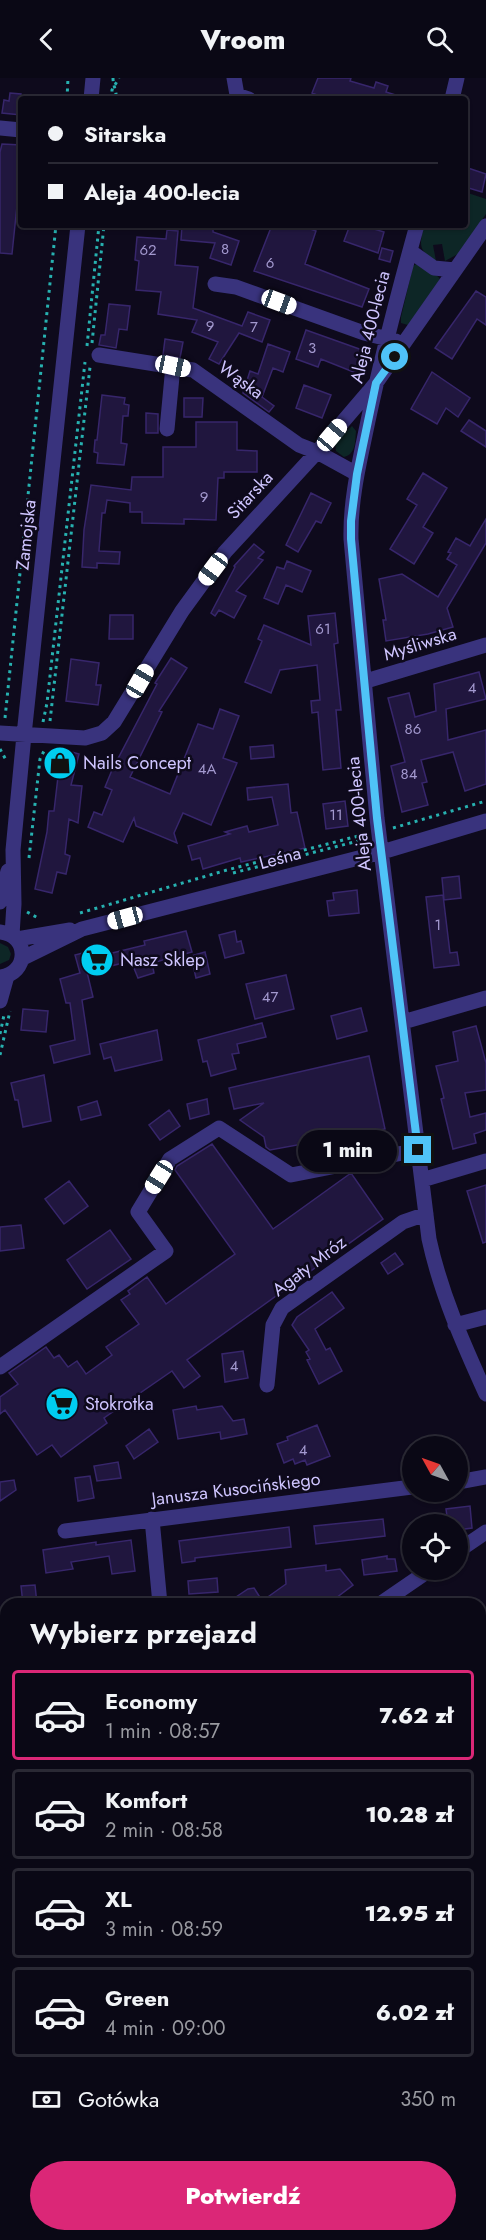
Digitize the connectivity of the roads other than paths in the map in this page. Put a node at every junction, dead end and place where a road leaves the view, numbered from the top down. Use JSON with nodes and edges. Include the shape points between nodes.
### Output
{"nodes":[{"id":1,"x":93,"y":78,"type":"edge"},
{"id":2,"x":234,"y":78,"type":"edge"},
{"id":3,"x":457,"y":78,"type":"edge"},
{"id":4,"x":91,"y":96,"type":"edge"},
{"id":5,"x":240,"y":96,"type":"edge"},
{"id":6,"x":453,"y":96,"type":"edge"},
{"id":7,"x":0,"y":128,"type":"edge"},
{"id":8,"x":18,"y":130,"type":"edge"},
{"id":9,"x":486,"y":226,"type":"edge"},
{"id":10,"x":78,"y":228,"type":"edge"},
{"id":11,"x":416,"y":228,"type":"edge"},
{"id":12,"x":410,"y":250,"type":"junction"},
{"id":13,"x":455,"y":270,"type":"junction"},
{"id":14,"x":215,"y":284,"type":"dead end"},
{"id":15,"x":386,"y":339,"type":"junction"},
{"id":16,"x":405,"y":344,"type":"junction"},
{"id":17,"x":94,"y":356,"type":"road end"},
{"id":18,"x":173,"y":366,"type":"junction"},
{"id":19,"x":376,"y":383,"type":"junction"},
{"id":20,"x":166,"y":429,"type":"dead end"},
{"id":21,"x":317,"y":452,"type":"junction"},
{"id":22,"x":357,"y":474,"type":"junction"},
{"id":23,"x":486,"y":645,"type":"edge"},
{"id":24,"x":366,"y":681,"type":"junction"},
{"id":25,"x":0,"y":734,"type":"edge"},
{"id":26,"x":24,"y":735,"type":"junction"},
{"id":27,"x":486,"y":821,"type":"edge"},
{"id":28,"x":382,"y":852,"type":"junction"},
{"id":29,"x":22,"y":856,"type":"junction"},
{"id":30,"x":0,"y":902,"type":"edge"},
{"id":31,"x":82,"y":929,"type":"junction"},
{"id":32,"x":10,"y":935,"type":"edge"},
{"id":33,"x":23,"y":958,"type":"junction"},
{"id":34,"x":3,"y":977,"type":"edge"},
{"id":35,"x":486,"y":998,"type":"edge"},
{"id":36,"x":6,"y":1004,"type":"edge"},
{"id":37,"x":403,"y":1022,"type":"junction"},
{"id":38,"x":418,"y":1150,"type":"junction"},
{"id":39,"x":486,"y":1161,"type":"edge"},
{"id":40,"x":422,"y":1180,"type":"junction"},
{"id":41,"x":426,"y":1214,"type":"junction"},
{"id":42,"x":486,"y":1317,"type":"edge"},
{"id":43,"x":455,"y":1325,"type":"junction"},
{"id":44,"x":0,"y":1367,"type":"edge"},
{"id":45,"x":267,"y":1385,"type":"dead end"},
{"id":46,"x":486,"y":1394,"type":"edge"},
{"id":47,"x":486,"y":1477,"type":"edge"},
{"id":48,"x":468,"y":1480,"type":"edge"},
{"id":49,"x":402,"y":1488,"type":"edge"},
{"id":50,"x":153,"y":1519,"type":"junction"},
{"id":51,"x":65,"y":1531,"type":"dead end"},
{"id":52,"x":486,"y":1532,"type":"edge"},
{"id":53,"x":468,"y":1544,"type":"edge"},
{"id":54,"x":415,"y":1580,"type":"edge"},
{"id":55,"x":160,"y":1598,"type":"edge"},
{"id":56,"x":389,"y":1598,"type":"edge"}],
"edges":[{"from":1,"to":4,"type":"street"},
{"from":2,"to":5,"type":"street"},
{"from":3,"to":6,"type":"street"},
{"from":7,"to":8,"type":"street"},
{"from":9,"to":13,"type":"street","name":"Sitarska"},
{"from":10,"to":26,"type":"street","name":"Zamojska"},
{"from":11,"to":12,"type":"street","name":"Aleja 400-lecia"},
{"from":12,"to":13,"type":"street","via":[[434,268]]},
{"from":12,"to":15,"type":"street","name":"Aleja 400-lecia"},
{"from":13,"to":16,"type":"street","name":"Sitarska"},
{"from":14,"to":15,"type":"street","via":[[236,287]]},
{"from":15,"to":16,"type":"street"},
{"from":15,"to":19,"type":"street","name":"Aleja 400-lecia"},
{"from":16,"to":19,"type":"street","name":"Sitarska"},
{"from":17,"to":18,"type":"street","name":"Wąska"},
{"from":18,"to":20,"type":"street"},
{"from":18,"to":21,"type":"street","name":"Wąska","via":[[194,370],[299,445]]},
{"from":19,"to":21,"type":"street","name":"Sitarska"},
{"from":19,"to":22,"type":"street","name":"Aleja 400-lecia"},
{"from":21,"to":22,"type":"street","name":"Wąska"},
{"from":21,"to":26,"type":"street","name":"Sitarska","via":[[225,552],[182,611],[114,722],[90,738]]},
{"from":22,"to":24,"type":"street","name":"Aleja 400-lecia","via":[[351,539]]},
{"from":23,"to":24,"type":"street","name":"Myśliwska"},
{"from":24,"to":28,"type":"street","name":"Aleja 400-lecia"},
{"from":25,"to":26,"type":"street","name":"Sitarska"},
{"from":26,"to":29,"type":"street","name":"Zamojska"},
{"from":27,"to":28,"type":"street","name":"Leśna"},
{"from":28,"to":31,"type":"street","name":"Leśna"},
{"from":28,"to":37,"type":"street","name":"Aleja 400-lecia"},
{"from":29,"to":30,"type":"street","name":"Zamojska"},
{"from":29,"to":32,"type":"street","name":"Zamojska"},
{"from":31,"to":32,"type":"street","name":"Leśna"},
{"from":31,"to":33,"type":"street","name":"Leśna"},
{"from":32,"to":33,"type":"street","via":[[21,946]]},
{"from":33,"to":34,"type":"street","via":[[15,972]]},
{"from":34,"to":36,"type":"street"},
{"from":35,"to":37,"type":"street"},
{"from":37,"to":38,"type":"street","name":"Aleja 400-lecia"},
{"from":38,"to":40,"type":"street","name":"Aleja 400-lecia"},
{"from":38,"to":44,"type":"street","via":[[291,1175],[219,1128],[170,1160],[138,1212],[166,1251]]},
{"from":39,"to":40,"type":"street"},
{"from":40,"to":41,"type":"street","name":"Aleja 400-lecia"},
{"from":41,"to":43,"type":"street","name":"Aleja 400-lecia","via":[[433,1257]]},
{"from":41,"to":45,"type":"street","name":"Agaty Mróz","via":[[403,1222],[282,1308],[273,1325]]},
{"from":42,"to":43,"type":"street"},
{"from":43,"to":46,"type":"street","name":"Aleja 400-lecia"},
{"from":47,"to":48,"type":"street"},
{"from":49,"to":50,"type":"street","name":"Janusza Kusocińskiego"},
{"from":50,"to":51,"type":"street","name":"Janusza Kusocińskiego"},
{"from":50,"to":55,"type":"street"},
{"from":52,"to":53,"type":"street"},
{"from":54,"to":56,"type":"street"}]}
